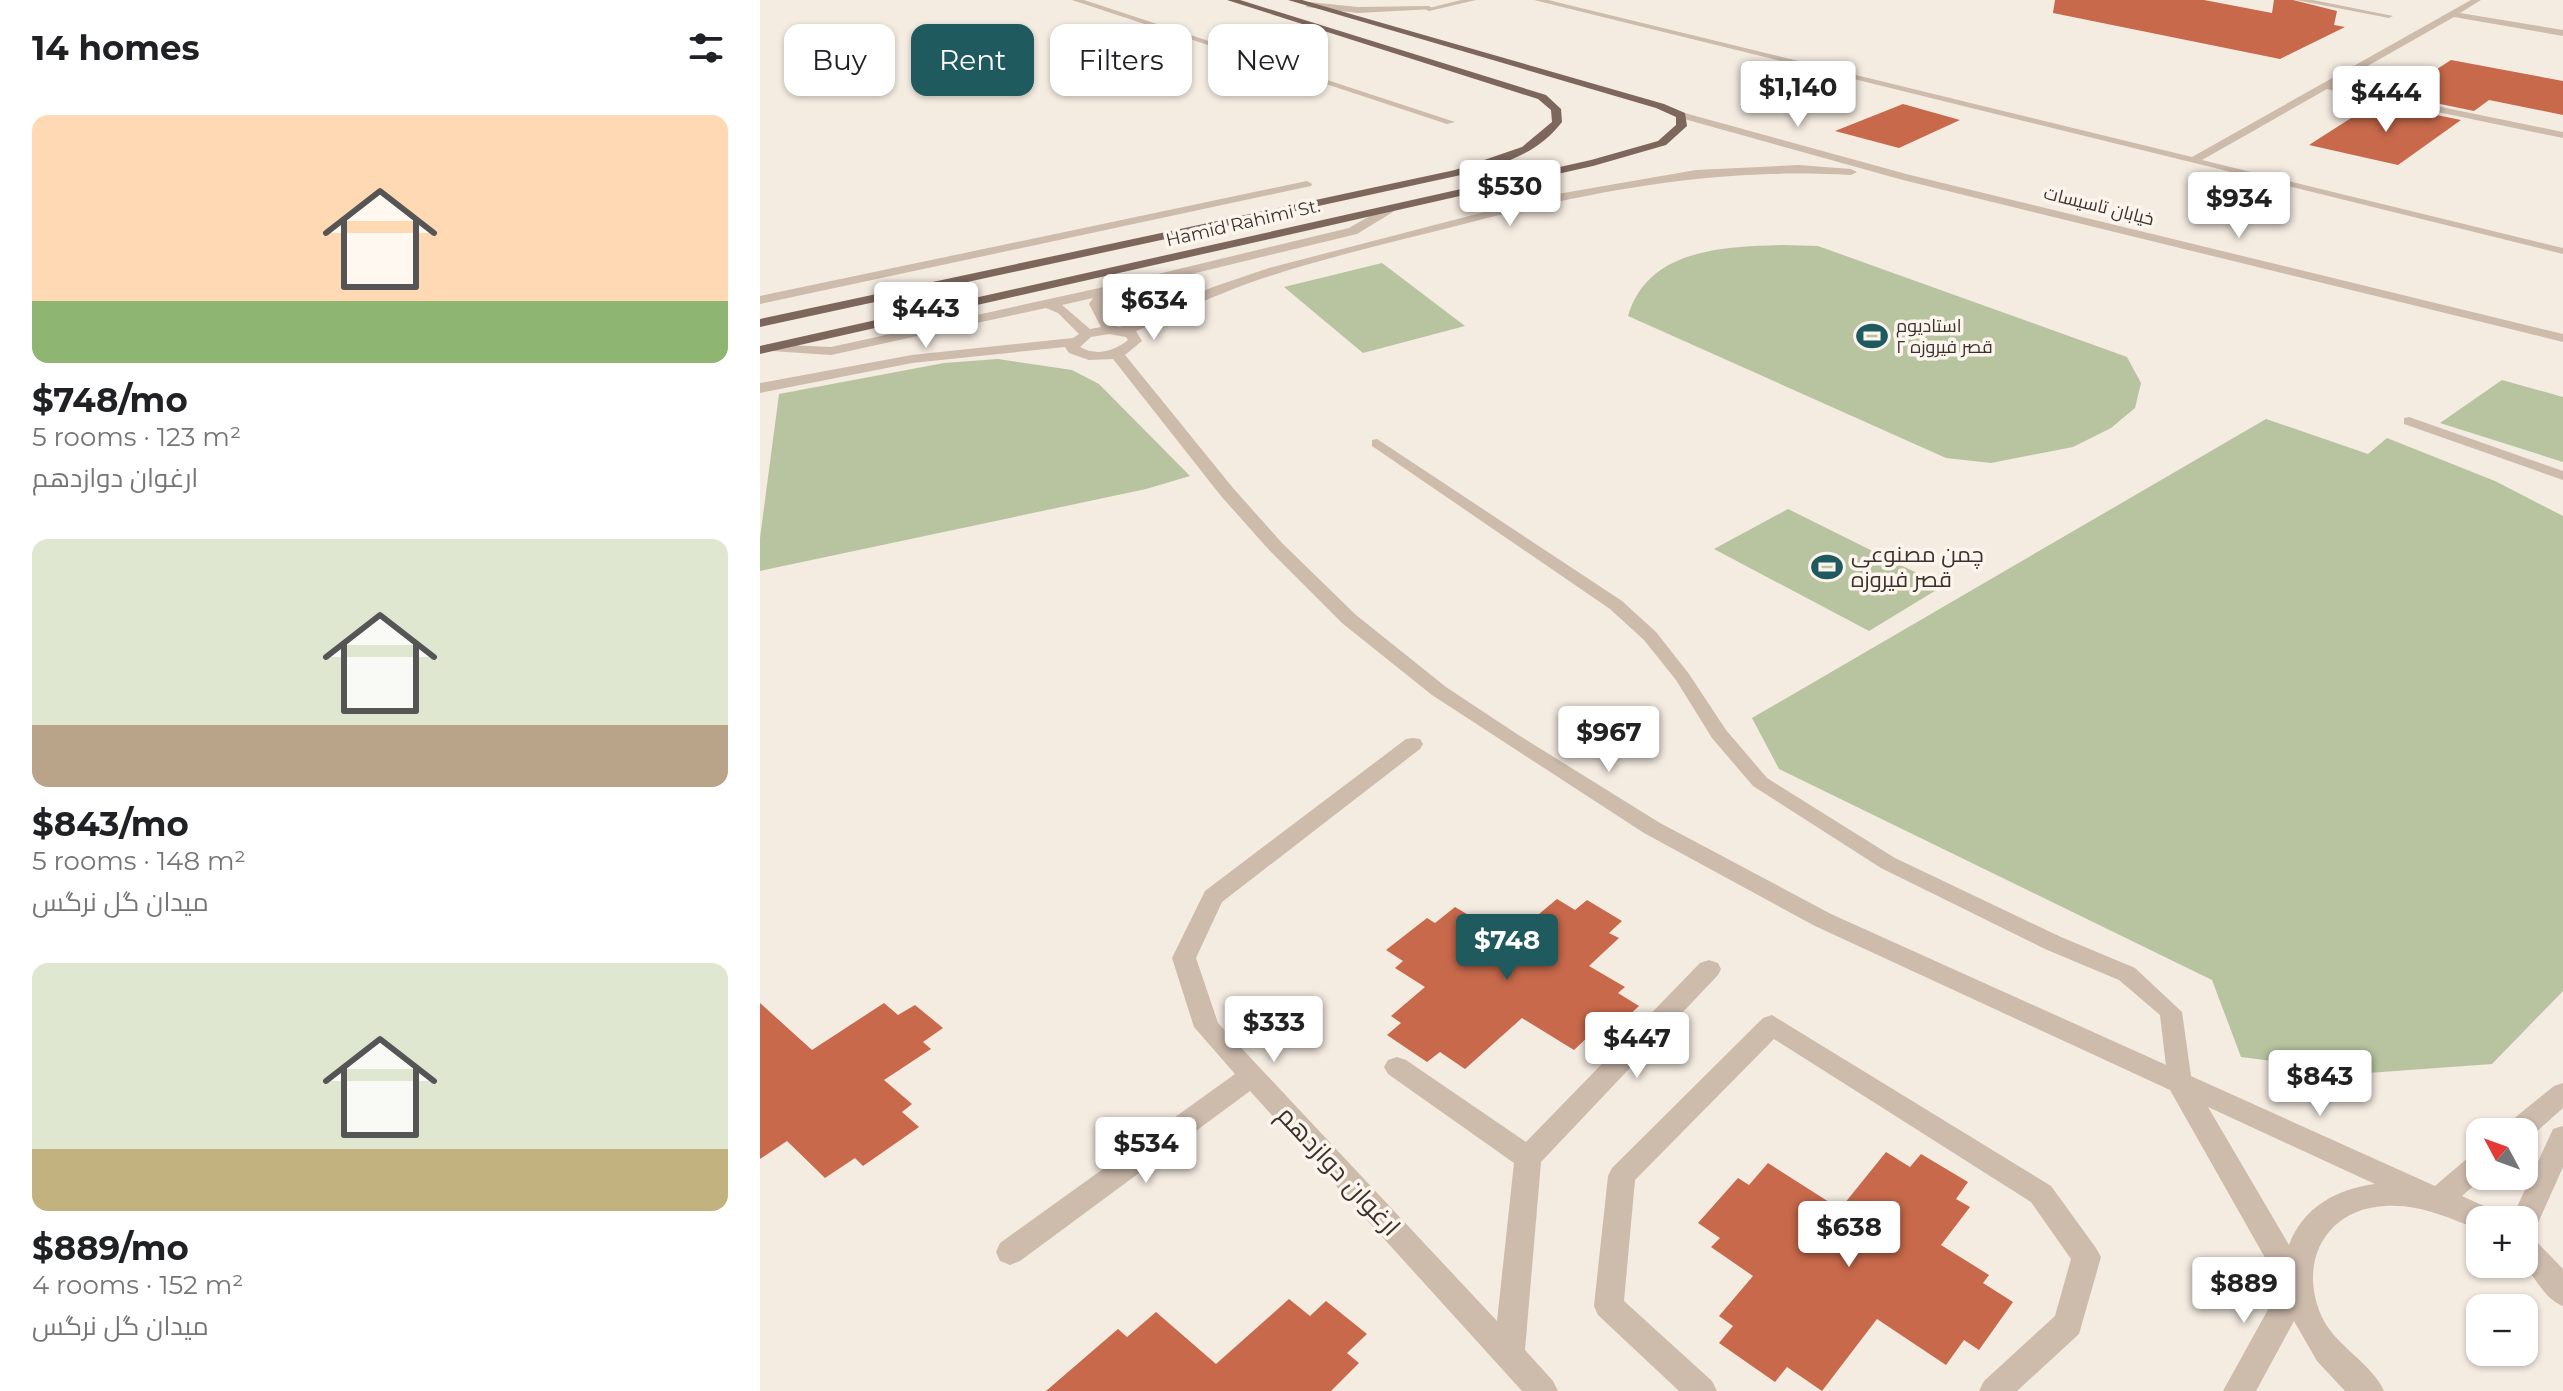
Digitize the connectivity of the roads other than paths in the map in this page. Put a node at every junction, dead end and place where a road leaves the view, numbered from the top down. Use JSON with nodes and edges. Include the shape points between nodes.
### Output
{"nodes":[{"id":1,"x":1076,"y":0,"type":"edge"},
{"id":2,"x":1231,"y":0,"type":"edge"},
{"id":3,"x":1292,"y":0,"type":"edge"},
{"id":4,"x":1472,"y":0,"type":"edge"},
{"id":5,"x":1538,"y":0,"type":"edge"},
{"id":6,"x":2300,"y":0,"type":"edge"},
{"id":7,"x":2477,"y":0,"type":"edge"},
{"id":8,"x":1309,"y":5,"type":"junction"},
{"id":9,"x":1429,"y":9,"type":"junction"},
{"id":10,"x":2453,"y":14,"type":"junction"},
{"id":11,"x":2389,"y":16,"type":"dead end"},
{"id":12,"x":1373,"y":24,"type":"junction"},
{"id":13,"x":2563,"y":33,"type":"edge"},
{"id":14,"x":1548,"y":75,"type":"junction"},
{"id":15,"x":2326,"y":86,"type":"junction"},
{"id":16,"x":1517,"y":89,"type":"junction"},
{"id":17,"x":1681,"y":115,"type":"junction"},
{"id":18,"x":1450,"y":122,"type":"dead end"},
{"id":19,"x":2563,"y":135,"type":"edge"},
{"id":20,"x":1528,"y":149,"type":"junction"},
{"id":21,"x":2194,"y":160,"type":"junction"},
{"id":22,"x":1593,"y":163,"type":"junction"},
{"id":23,"x":1907,"y":178,"type":"junction"},
{"id":24,"x":1307,"y":184,"type":"dead end"},
{"id":25,"x":1389,"y":209,"type":"junction"},
{"id":26,"x":2563,"y":251,"type":"edge"},
{"id":27,"x":1104,"y":291,"type":"junction"},
{"id":28,"x":760,"y":300,"type":"edge"},
{"id":29,"x":1047,"y":304,"type":"junction"},
{"id":30,"x":760,"y":323,"type":"edge"},
{"id":31,"x":1116,"y":330,"type":"junction"},
{"id":32,"x":1081,"y":338,"type":"junction"},
{"id":33,"x":2563,"y":338,"type":"edge"},
{"id":34,"x":766,"y":348,"type":"edge"},
{"id":35,"x":1116,"y":353,"type":"junction"},
{"id":36,"x":760,"y":388,"type":"edge"},
{"id":37,"x":2409,"y":421,"type":"dead end"},
{"id":38,"x":1377,"y":443,"type":"dead end"},
{"id":39,"x":2563,"y":476,"type":"edge"},
{"id":40,"x":1413,"y":744,"type":"dead end"},
{"id":41,"x":1709,"y":969,"type":"dead end"},
{"id":42,"x":1397,"y":1067,"type":"dead end"},
{"id":43,"x":1252,"y":1076,"type":"junction"},
{"id":44,"x":2180,"y":1083,"type":"junction"},
{"id":45,"x":2563,"y":1093,"type":"edge"},
{"id":46,"x":2534,"y":1118,"type":"edge"},
{"id":47,"x":2563,"y":1137,"type":"edge"},
{"id":48,"x":1528,"y":1158,"type":"junction"},
{"id":49,"x":2466,"y":1176,"type":"edge"},
{"id":50,"x":2438,"y":1200,"type":"junction"},
{"id":51,"x":2532,"y":1206,"type":"edge"},
{"id":52,"x":2466,"y":1212,"type":"edge"},
{"id":53,"x":1010,"y":1252,"type":"dead end"},
{"id":54,"x":2538,"y":1261,"type":"edge"},
{"id":55,"x":2297,"y":1286,"type":"junction"},
{"id":56,"x":2563,"y":1293,"type":"edge"},
{"id":57,"x":1509,"y":1355,"type":"junction"},
{"id":58,"x":1542,"y":1391,"type":"edge"},
{"id":59,"x":1701,"y":1391,"type":"edge"},
{"id":60,"x":1995,"y":1391,"type":"edge"},
{"id":61,"x":2239,"y":1391,"type":"edge"},
{"id":62,"x":2368,"y":1391,"type":"edge"}],
"edges":[{"from":1,"to":18,"type":"lane"},
{"from":2,"to":16,"type":"main road"},
{"from":3,"to":8,"type":"main road"},
{"from":4,"to":9,"type":"lane"},
{"from":5,"to":21,"type":"lane"},
{"from":6,"to":11,"type":"lane"},
{"from":7,"to":10,"type":"lane"},
{"from":8,"to":9,"type":"street"},
{"from":8,"to":12,"type":"main road"},
{"from":9,"to":12,"type":"street"},
{"from":10,"to":13,"type":"lane"},
{"from":10,"to":15,"type":"lane"},
{"from":12,"to":14,"type":"main road"},
{"from":14,"to":16,"type":"main road","via":[[1513,80]]},
{"from":14,"to":17,"type":"main road"},
{"from":15,"to":19,"type":"lane"},
{"from":15,"to":21,"type":"lane"},
{"from":16,"to":20,"type":"main road","via":[[1542,97],[1556,109],[1557,122],[1547,138]]},
{"from":17,"to":22,"type":"main road","via":[[1682,126],[1662,143]]},
{"from":17,"to":23,"type":"street"},
{"from":20,"to":22,"type":"main road","via":[[1529,158],[1538,162]]},
{"from":20,"to":30,"type":"main road","name":"Hamid Rahimi St.","via":[[1457,173]]},
{"from":21,"to":26,"type":"lane"},
{"from":22,"to":25,"type":"main road","name":"Hamid Rahimi St."},
{"from":23,"to":31,"type":"street","via":[[1741,167],[1618,184],[1311,261]]},
{"from":23,"to":33,"type":"street","name":"خیابان تاسیسات"},
{"from":24,"to":28,"type":"lane"},
{"from":25,"to":27,"type":"street","via":[[1353,231]]},
{"from":25,"to":34,"type":"main road","name":"Hamid Rahimi St."},
{"from":27,"to":29,"type":"street"},
{"from":27,"to":31,"type":"street","via":[[1096,304]]},
{"from":29,"to":32,"type":"street","via":[[1063,310]]},
{"from":29,"to":34,"type":"street","via":[[831,351]]},
{"from":31,"to":32,"type":"street"},
{"from":31,"to":35,"type":"street","via":[[1131,333],[1135,341]]},
{"from":32,"to":35,"type":"street","via":[[1072,346],[1078,353]]},
{"from":32,"to":36,"type":"street","via":[[912,359]]},
{"from":35,"to":44,"type":"street","via":[[1276,547],[1349,619],[1439,691],[1652,828],[1823,920]]},
{"from":37,"to":39,"type":"lane"},
{"from":38,"to":44,"type":"lane","via":[[1616,605],[1650,636],[1760,782],[1888,863],[2127,974],[2171,1012]]},
{"from":40,"to":43,"type":"street","name":"ارغوان دوازدهم","via":[[1213,897],[1184,958],[1207,1027]]},
{"from":41,"to":48,"type":"street"},
{"from":42,"to":48,"type":"street"},
{"from":43,"to":53,"type":"street"},
{"from":43,"to":57,"type":"street","name":"ارغوان دوازدهم"},
{"from":44,"to":50,"type":"street"},
{"from":44,"to":55,"type":"street"},
{"from":45,"to":46,"type":"street"},
{"from":47,"to":51,"type":"street"},
{"from":48,"to":57,"type":"street"},
{"from":49,"to":50,"type":"street"},
{"from":50,"to":52,"type":"street"},
{"from":50,"to":55,"type":"street","via":[[2386,1194],[2333,1207],[2310,1227],[2304,1240]]},
{"from":54,"to":56,"type":"street"},
{"from":55,"to":61,"type":"street"},
{"from":55,"to":62,"type":"street","via":[[2309,1322],[2333,1358]]},
{"from":57,"to":58,"type":"street","name":"ارغوان دوازدهم"},
{"from":59,"to":60,"type":"street","via":[[1609,1306],[1622,1176],[1772,1025],[2041,1194],[2086,1257],[2068,1324]]}]}
